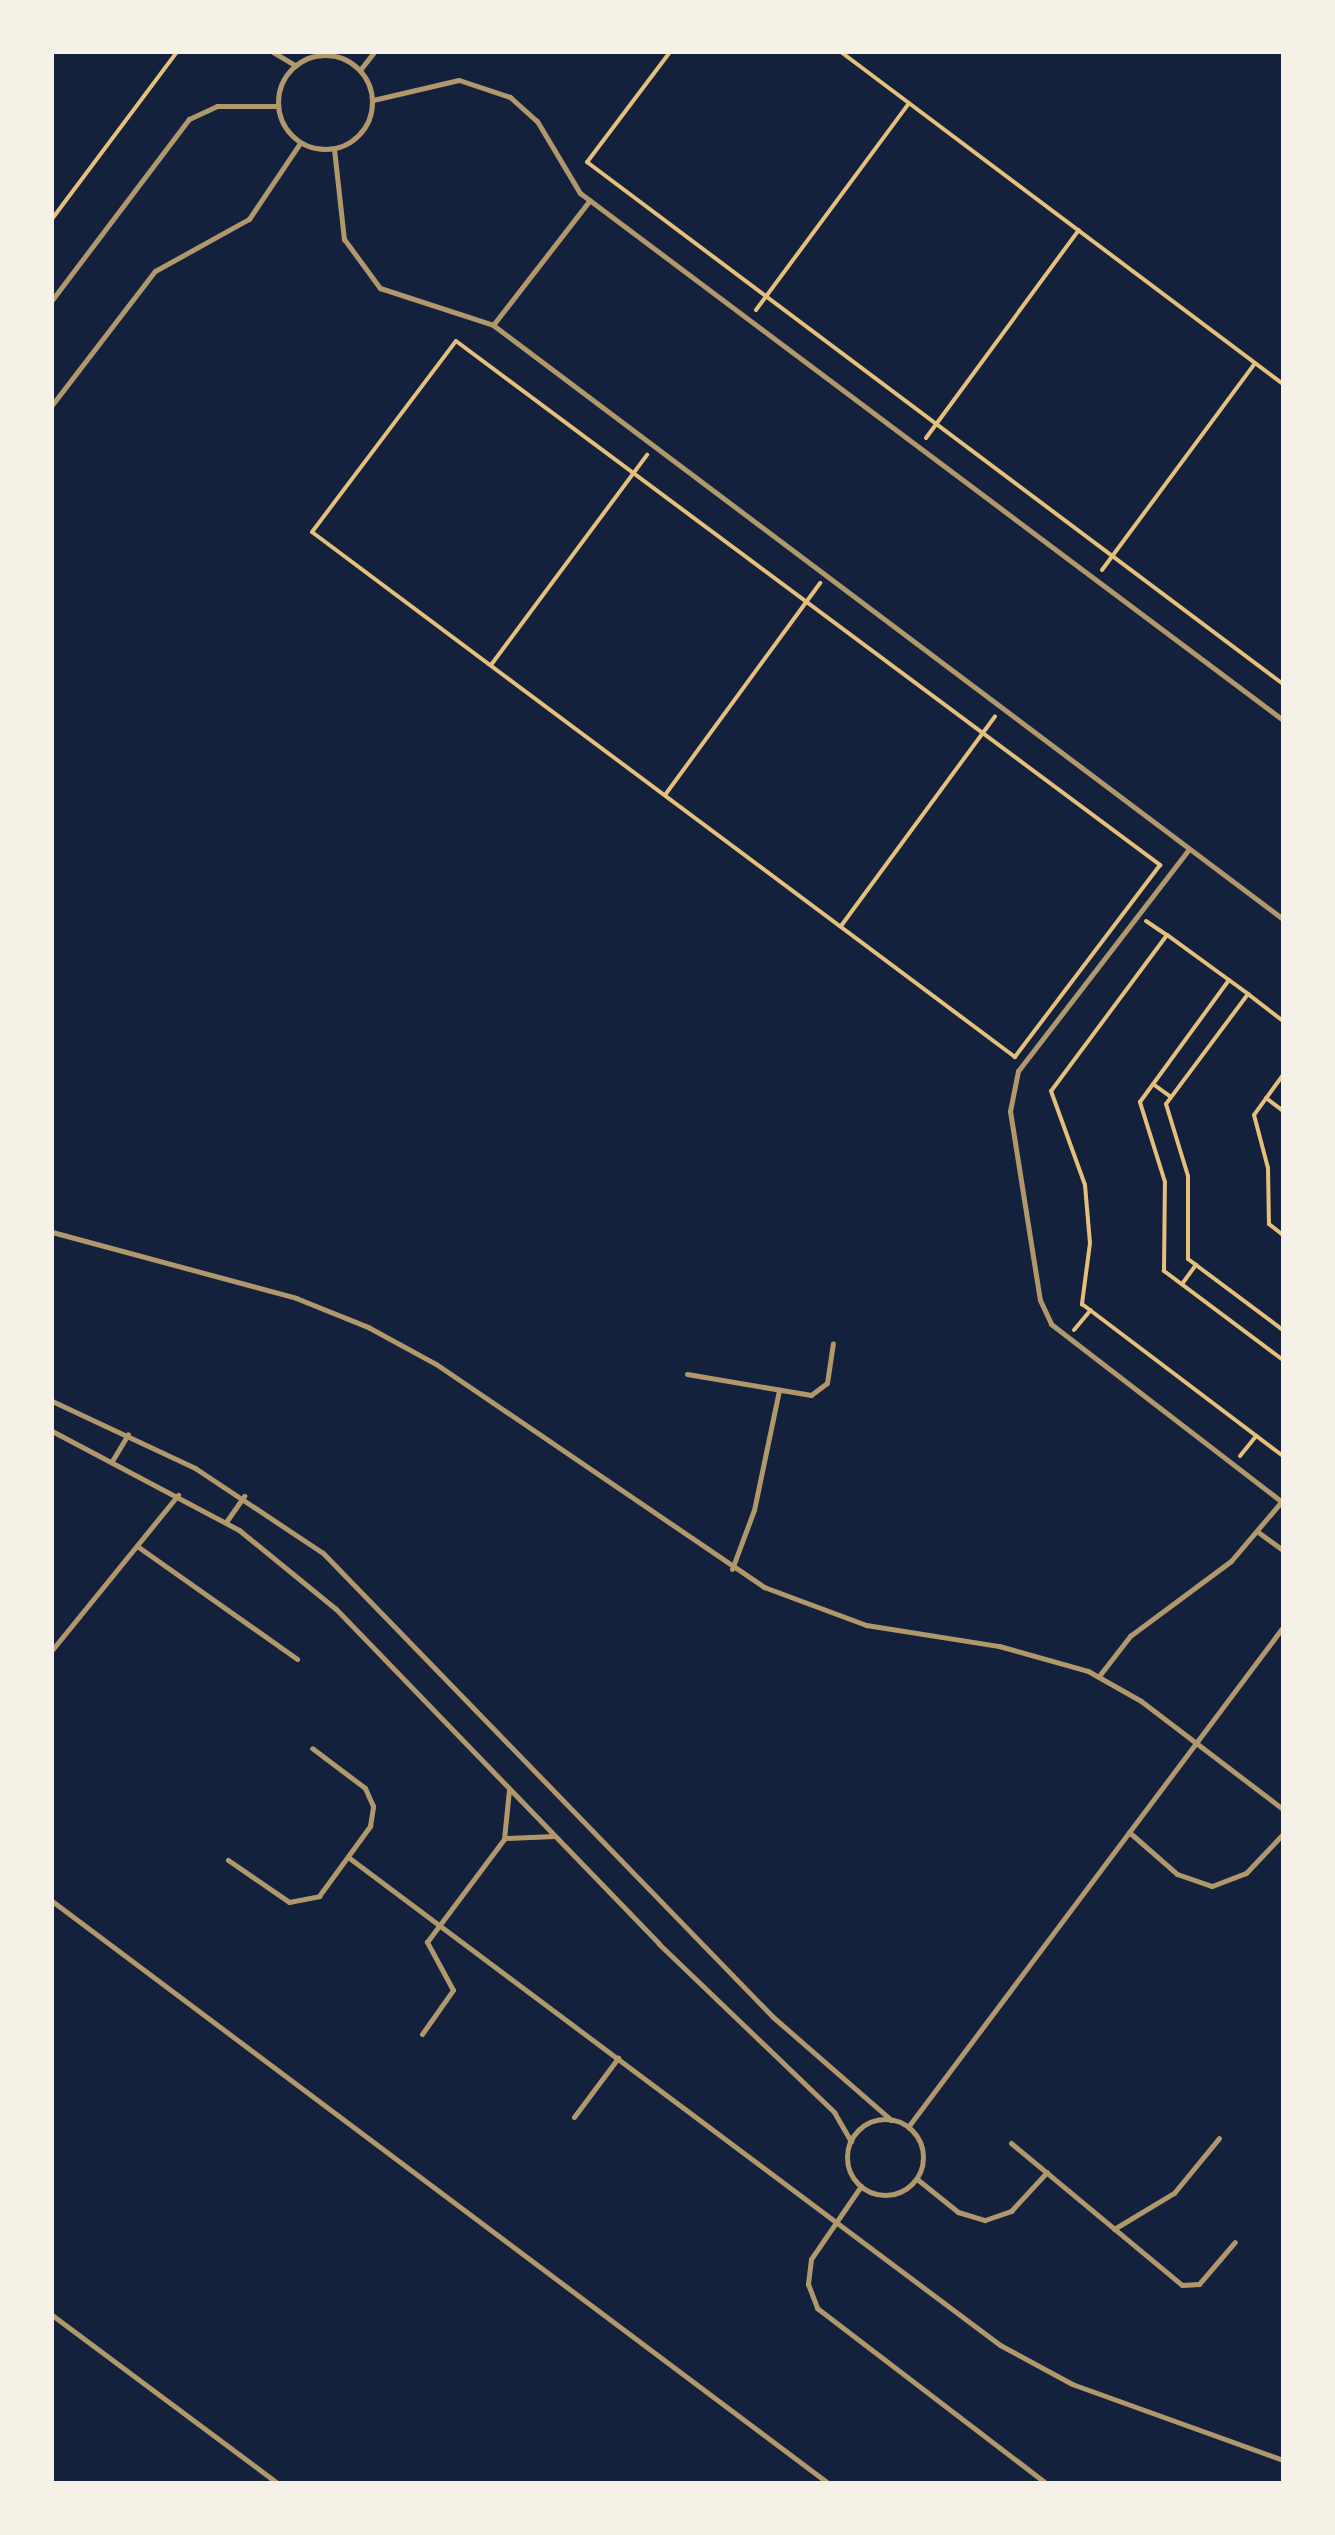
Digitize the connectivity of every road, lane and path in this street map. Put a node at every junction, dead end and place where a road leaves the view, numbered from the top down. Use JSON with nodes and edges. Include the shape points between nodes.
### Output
{"nodes":[{"id":1,"x":177,"y":52,"type":"edge"},
{"id":2,"x":273,"y":52,"type":"edge"},
{"id":3,"x":374,"y":52,"type":"edge"},
{"id":4,"x":670,"y":52,"type":"edge"},
{"id":5,"x":841,"y":52,"type":"edge"},
{"id":6,"x":316,"y":54,"type":"edge"},
{"id":7,"x":295,"y":65,"type":"junction"},
{"id":8,"x":360,"y":70,"type":"junction"},
{"id":9,"x":373,"y":100,"type":"junction"},
{"id":10,"x":909,"y":103,"type":"junction"},
{"id":11,"x":277,"y":106,"type":"junction"},
{"id":12,"x":300,"y":143,"type":"junction"},
{"id":13,"x":334,"y":149,"type":"junction"},
{"id":14,"x":590,"y":200,"type":"junction"},
{"id":15,"x":52,"y":219,"type":"edge"},
{"id":16,"x":1079,"y":230,"type":"junction"},
{"id":17,"x":766,"y":296,"type":"junction"},
{"id":18,"x":52,"y":300,"type":"edge"},
{"id":19,"x":749,"y":319,"type":"junction"},
{"id":20,"x":493,"y":325,"type":"junction"},
{"id":21,"x":1255,"y":363,"type":"junction"},
{"id":22,"x":1283,"y":384,"type":"edge"},
{"id":23,"x":52,"y":405,"type":"edge"},
{"id":24,"x":936,"y":424,"type":"junction"},
{"id":25,"x":654,"y":446,"type":"junction"},
{"id":26,"x":919,"y":447,"type":"junction"},
{"id":27,"x":634,"y":473,"type":"junction"},
{"id":28,"x":1112,"y":556,"type":"junction"},
{"id":29,"x":826,"y":575,"type":"junction"},
{"id":30,"x":1095,"y":579,"type":"junction"},
{"id":31,"x":806,"y":602,"type":"junction"},
{"id":32,"x":491,"y":665,"type":"junction"},
{"id":33,"x":1283,"y":684,"type":"edge"},
{"id":34,"x":1002,"y":707,"type":"junction"},
{"id":35,"x":1283,"y":720,"type":"edge"},
{"id":36,"x":982,"y":733,"type":"junction"},
{"id":37,"x":665,"y":795,"type":"junction"},
{"id":38,"x":1189,"y":849,"type":"junction"},
{"id":39,"x":1138,"y":915,"type":"junction"},
{"id":40,"x":1283,"y":919,"type":"edge"},
{"id":41,"x":841,"y":926,"type":"junction"},
{"id":42,"x":1167,"y":935,"type":"junction"},
{"id":43,"x":1229,"y":980,"type":"junction"},
{"id":44,"x":1248,"y":994,"type":"junction"},
{"id":45,"x":1283,"y":1021,"type":"edge"},
{"id":46,"x":1283,"y":1075,"type":"edge"},
{"id":47,"x":1153,"y":1084,"type":"junction"},
{"id":48,"x":1171,"y":1097,"type":"junction"},
{"id":49,"x":1266,"y":1098,"type":"junction"},
{"id":50,"x":1283,"y":1112,"type":"edge"},
{"id":51,"x":1283,"y":1123,"type":"edge"},
{"id":52,"x":52,"y":1232,"type":"edge"},
{"id":53,"x":1283,"y":1235,"type":"edge"},
{"id":54,"x":1196,"y":1265,"type":"junction"},
{"id":55,"x":1182,"y":1284,"type":"junction"},
{"id":56,"x":1091,"y":1310,"type":"junction"},
{"id":57,"x":1283,"y":1330,"type":"edge"},
{"id":58,"x":1066,"y":1340,"type":"junction"},
{"id":59,"x":833,"y":1343,"type":"dead end"},
{"id":60,"x":1283,"y":1360,"type":"edge"},
{"id":61,"x":687,"y":1374,"type":"dead end"},
{"id":62,"x":779,"y":1390,"type":"junction"},
{"id":63,"x":52,"y":1401,"type":"edge"},
{"id":64,"x":52,"y":1431,"type":"edge"},
{"id":65,"x":128,"y":1434,"type":"junction"},
{"id":66,"x":1256,"y":1436,"type":"junction"},
{"id":67,"x":1283,"y":1456,"type":"edge"},
{"id":68,"x":112,"y":1461,"type":"junction"},
{"id":69,"x":1233,"y":1465,"type":"junction"},
{"id":70,"x":178,"y":1495,"type":"junction"},
{"id":71,"x":244,"y":1496,"type":"junction"},
{"id":72,"x":1282,"y":1500,"type":"edge"},
{"id":73,"x":226,"y":1522,"type":"junction"},
{"id":74,"x":1258,"y":1532,"type":"junction"},
{"id":75,"x":137,"y":1546,"type":"junction"},
{"id":76,"x":1283,"y":1550,"type":"edge"},
{"id":77,"x":732,"y":1569,"type":"junction"},
{"id":78,"x":1283,"y":1627,"type":"edge"},
{"id":79,"x":52,"y":1650,"type":"edge"},
{"id":80,"x":297,"y":1659,"type":"dead end"},
{"id":81,"x":1099,"y":1676,"type":"junction"},
{"id":82,"x":312,"y":1748,"type":"dead end"},
{"id":83,"x":509,"y":1788,"type":"junction"},
{"id":84,"x":1283,"y":1809,"type":"edge"},
{"id":85,"x":1129,"y":1832,"type":"junction"},
{"id":86,"x":1283,"y":1834,"type":"edge"},
{"id":87,"x":554,"y":1836,"type":"junction"},
{"id":88,"x":504,"y":1839,"type":"junction"},
{"id":89,"x":348,"y":1857,"type":"junction"},
{"id":90,"x":228,"y":1860,"type":"dead end"},
{"id":91,"x":52,"y":1901,"type":"edge"},
{"id":92,"x":438,"y":1924,"type":"junction"},
{"id":93,"x":422,"y":2034,"type":"dead end"},
{"id":94,"x":618,"y":2058,"type":"junction"},
{"id":95,"x":574,"y":2117,"type":"dead end"},
{"id":96,"x":891,"y":2120,"type":"junction"},
{"id":97,"x":908,"y":2127,"type":"junction"},
{"id":98,"x":1219,"y":2138,"type":"dead end"},
{"id":99,"x":851,"y":2142,"type":"junction"},
{"id":100,"x":1011,"y":2143,"type":"dead end"},
{"id":101,"x":1047,"y":2172,"type":"junction"},
{"id":102,"x":917,"y":2179,"type":"junction"},
{"id":103,"x":861,"y":2186,"type":"junction"},
{"id":104,"x":836,"y":2221,"type":"junction"},
{"id":105,"x":1114,"y":2229,"type":"junction"},
{"id":106,"x":1235,"y":2242,"type":"dead end"},
{"id":107,"x":52,"y":2315,"type":"edge"},
{"id":108,"x":1283,"y":2460,"type":"edge"},
{"id":109,"x":277,"y":2483,"type":"edge"},
{"id":110,"x":828,"y":2483,"type":"edge"},
{"id":111,"x":1046,"y":2483,"type":"edge"}],
"edges":[{"from":1,"to":15,"type":"path"},
{"from":2,"to":7,"type":"lane"},
{"from":3,"to":8,"type":"lane"},
{"from":4,"to":17,"type":"path","via":[[587,162]]},
{"from":5,"to":10,"type":"path"},
{"from":6,"to":7,"type":"lane"},
{"from":6,"to":8,"type":"lane","via":[[340,57]]},
{"from":7,"to":11,"type":"lane","via":[[281,83]]},
{"from":8,"to":9,"type":"lane"},
{"from":9,"to":13,"type":"lane","via":[[363,132]]},
{"from":9,"to":14,"type":"lane","via":[[441,81],[494,88],[537,121],[564,175]]},
{"from":10,"to":16,"type":"path"},
{"from":10,"to":17,"type":"path"},
{"from":11,"to":12,"type":"lane"},
{"from":11,"to":18,"type":"lane","via":[[217,106],[189,119]]},
{"from":12,"to":13,"type":"lane"},
{"from":12,"to":23,"type":"lane","via":[[249,219],[155,271]]},
{"from":13,"to":20,"type":"lane","via":[[344,239],[368,278],[407,301]]},
{"from":14,"to":19,"type":"lane"},
{"from":14,"to":20,"type":"lane"},
{"from":16,"to":21,"type":"path"},
{"from":16,"to":24,"type":"path"},
{"from":17,"to":19,"type":"path"},
{"from":17,"to":24,"type":"path"},
{"from":19,"to":26,"type":"lane"},
{"from":20,"to":25,"type":"lane"},
{"from":21,"to":22,"type":"path"},
{"from":21,"to":28,"type":"path"},
{"from":24,"to":26,"type":"path"},
{"from":24,"to":28,"type":"path"},
{"from":25,"to":27,"type":"path"},
{"from":25,"to":29,"type":"lane"},
{"from":26,"to":30,"type":"lane"},
{"from":27,"to":31,"type":"path"},
{"from":27,"to":32,"type":"path"},
{"from":27,"to":32,"type":"path","via":[[456,341],[312,532]]},
{"from":28,"to":30,"type":"path"},
{"from":28,"to":33,"type":"path"},
{"from":29,"to":31,"type":"path"},
{"from":29,"to":34,"type":"lane"},
{"from":30,"to":35,"type":"lane"},
{"from":31,"to":36,"type":"path"},
{"from":31,"to":37,"type":"path"},
{"from":32,"to":37,"type":"path"},
{"from":34,"to":36,"type":"path"},
{"from":34,"to":38,"type":"lane"},
{"from":36,"to":41,"type":"path"},
{"from":36,"to":41,"type":"path","via":[[1160,865],[1015,1057]]},
{"from":37,"to":41,"type":"path"},
{"from":38,"to":39,"type":"lane"},
{"from":38,"to":40,"type":"lane"},
{"from":39,"to":42,"type":"path"},
{"from":39,"to":58,"type":"lane","via":[[1010,1090],[1040,1300]]},
{"from":42,"to":43,"type":"path"},
{"from":42,"to":56,"type":"path","via":[[1051,1091],[1085,1185],[1090,1243],[1082,1304]]},
{"from":43,"to":44,"type":"path"},
{"from":43,"to":47,"type":"path"},
{"from":44,"to":45,"type":"path"},
{"from":44,"to":48,"type":"path"},
{"from":46,"to":49,"type":"path"},
{"from":47,"to":48,"type":"path"},
{"from":47,"to":55,"type":"path","via":[[1140,1102],[1165,1182],[1164,1271]]},
{"from":48,"to":54,"type":"path","via":[[1166,1104],[1188,1176],[1188,1259]]},
{"from":49,"to":50,"type":"path"},
{"from":49,"to":53,"type":"path","via":[[1254,1115],[1268,1168],[1269,1224]]},
{"from":50,"to":51,"type":"path"},
{"from":52,"to":77,"type":"lane","via":[[296,1298],[368,1327],[436,1364]]},
{"from":54,"to":55,"type":"path"},
{"from":54,"to":57,"type":"path"},
{"from":55,"to":60,"type":"path"},
{"from":56,"to":58,"type":"path"},
{"from":56,"to":66,"type":"path"},
{"from":58,"to":69,"type":"lane"},
{"from":59,"to":62,"type":"lane","via":[[820,1391]]},
{"from":61,"to":62,"type":"lane"},
{"from":62,"to":77,"type":"lane","via":[[754,1510]]},
{"from":63,"to":65,"type":"lane"},
{"from":64,"to":68,"type":"lane"},
{"from":65,"to":68,"type":"lane"},
{"from":65,"to":71,"type":"lane"},
{"from":66,"to":67,"type":"path"},
{"from":66,"to":69,"type":"path"},
{"from":68,"to":70,"type":"lane"},
{"from":69,"to":72,"type":"lane"},
{"from":70,"to":73,"type":"lane"},
{"from":70,"to":75,"type":"lane"},
{"from":71,"to":73,"type":"lane"},
{"from":71,"to":96,"type":"lane","via":[[358,1587],[773,2017]]},
{"from":72,"to":74,"type":"lane"},
{"from":73,"to":83,"type":"lane","via":[[336,1609]]},
{"from":74,"to":76,"type":"lane"},
{"from":74,"to":81,"type":"lane","via":[[1211,1578],[1130,1636]]},
{"from":75,"to":79,"type":"lane"},
{"from":75,"to":80,"type":"lane"},
{"from":77,"to":81,"type":"lane","via":[[843,1618],[999,1646]]},
{"from":78,"to":85,"type":"lane"},
{"from":81,"to":84,"type":"lane","via":[[1141,1701]]},
{"from":82,"to":89,"type":"lane","via":[[372,1799],[370,1826]]},
{"from":83,"to":87,"type":"lane"},
{"from":83,"to":88,"type":"lane"},
{"from":85,"to":86,"type":"lane","via":[[1177,1874],[1212,1886],[1246,1873]]},
{"from":85,"to":97,"type":"lane"},
{"from":87,"to":88,"type":"lane"},
{"from":87,"to":99,"type":"lane","via":[[834,2112]]},
{"from":88,"to":92,"type":"lane"},
{"from":89,"to":90,"type":"lane","via":[[319,1896],[300,1904]]},
{"from":89,"to":92,"type":"lane"},
{"from":91,"to":110,"type":"lane"},
{"from":92,"to":93,"type":"lane","via":[[427,1953],[453,1990]]},
{"from":92,"to":94,"type":"lane"},
{"from":94,"to":95,"type":"lane"},
{"from":94,"to":104,"type":"lane"},
{"from":96,"to":97,"type":"lane"},
{"from":96,"to":99,"type":"lane","via":[[872,2122]]},
{"from":97,"to":102,"type":"lane","via":[[923,2151]]},
{"from":98,"to":105,"type":"lane","via":[[1166,2201]]},
{"from":99,"to":103,"type":"lane","via":[[848,2161]]},
{"from":100,"to":101,"type":"lane"},
{"from":101,"to":102,"type":"lane","via":[[1011,2211],[985,2220],[958,2212]]},
{"from":101,"to":105,"type":"lane"},
{"from":102,"to":103,"type":"lane","via":[[895,2194]]},
{"from":103,"to":104,"type":"lane"},
{"from":104,"to":108,"type":"lane","via":[[1048,2372]]},
{"from":104,"to":111,"type":"lane","via":[[808,2272],[817,2308]]},
{"from":105,"to":106,"type":"lane","via":[[1186,2287],[1199,2284]]},
{"from":107,"to":109,"type":"lane"}]}
